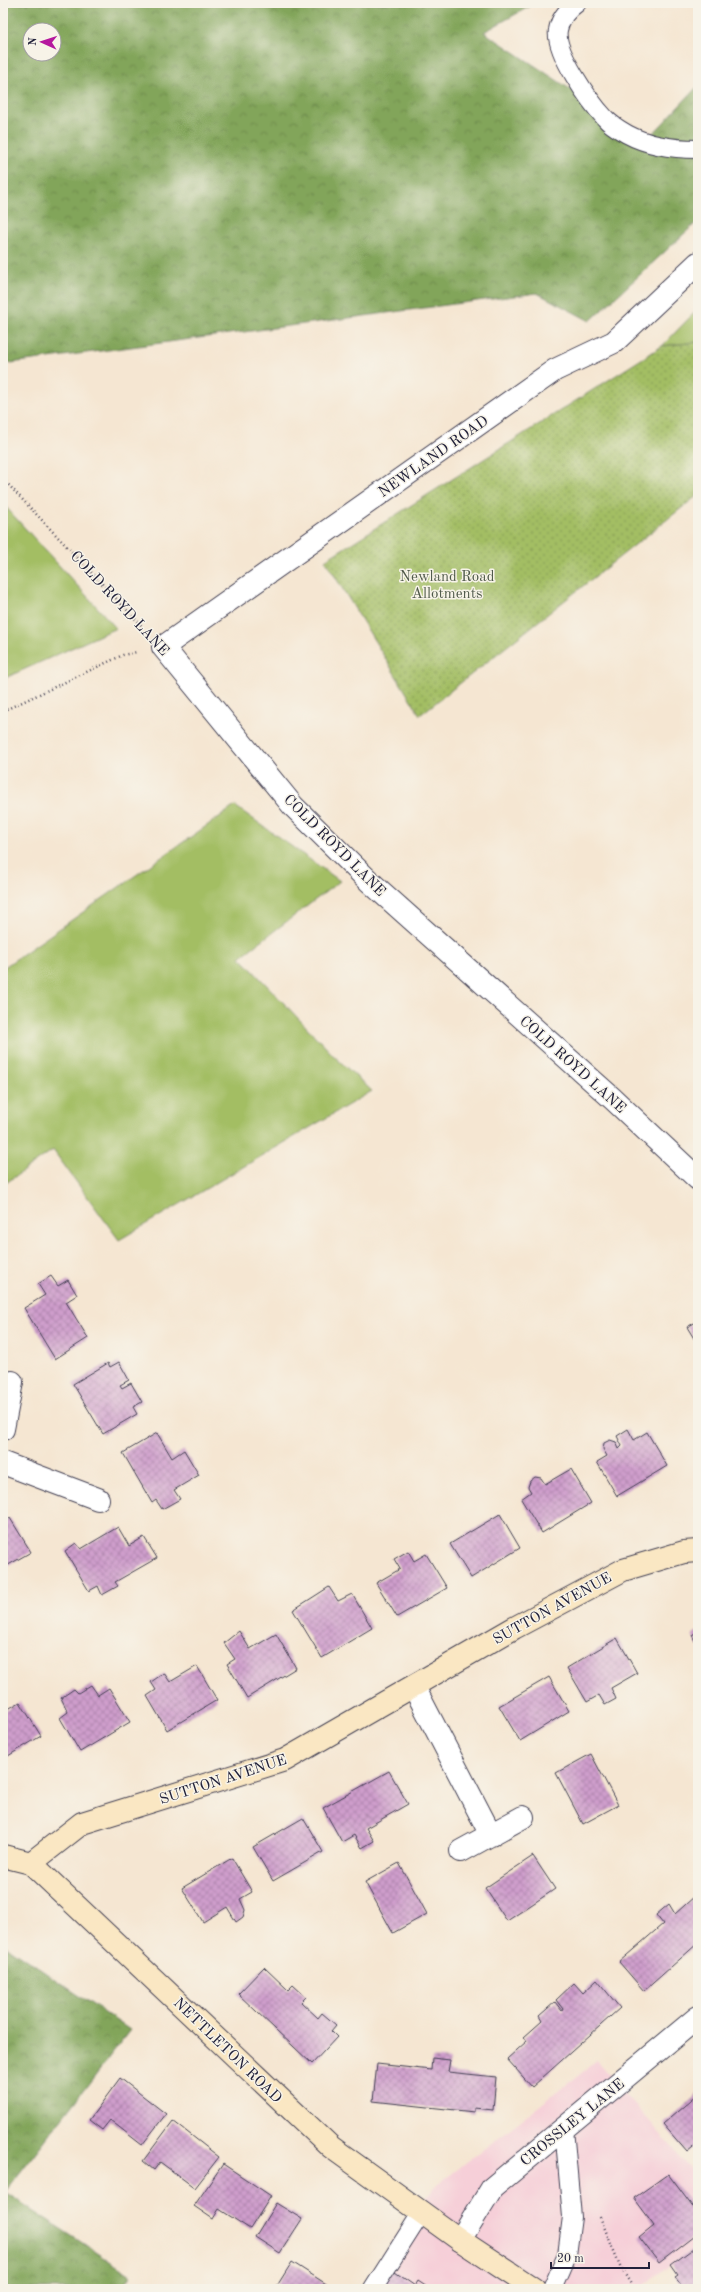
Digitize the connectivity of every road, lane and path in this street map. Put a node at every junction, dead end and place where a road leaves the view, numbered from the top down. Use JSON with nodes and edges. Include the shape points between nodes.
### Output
{"nodes":[{"id":1,"x":577,"y":3,"type":"edge"},
{"id":2,"x":698,"y":149,"type":"edge"},
{"id":3,"x":698,"y":263,"type":"edge"},
{"id":4,"x":3,"y":480,"type":"edge"},
{"id":5,"x":163,"y":647,"type":"junction"},
{"id":6,"x":3,"y":711,"type":"edge"},
{"id":7,"x":698,"y":1178,"type":"edge"},
{"id":8,"x":12,"y":1382,"type":"dead end"},
{"id":9,"x":3,"y":1429,"type":"edge"},
{"id":10,"x":3,"y":1463,"type":"edge"},
{"id":11,"x":98,"y":1500,"type":"dead end"},
{"id":12,"x":698,"y":1551,"type":"edge"},
{"id":13,"x":414,"y":1687,"type":"junction"},
{"id":14,"x":523,"y":1817,"type":"dead end"},
{"id":15,"x":491,"y":1835,"type":"junction"},
{"id":16,"x":461,"y":1851,"type":"dead end"},
{"id":17,"x":3,"y":1856,"type":"edge"},
{"id":18,"x":31,"y":1863,"type":"junction"},
{"id":19,"x":698,"y":2017,"type":"edge"},
{"id":20,"x":564,"y":2129,"type":"junction"},
{"id":21,"x":600,"y":2211,"type":"dead end"},
{"id":22,"x":422,"y":2212,"type":"junction"},
{"id":23,"x":460,"y":2240,"type":"junction"},
{"id":24,"x":373,"y":2289,"type":"edge"},
{"id":25,"x":534,"y":2289,"type":"edge"},
{"id":26,"x":552,"y":2289,"type":"edge"},
{"id":27,"x":634,"y":2289,"type":"edge"}],
"edges":[{"from":1,"to":2,"type":"lane","via":[[567,10],[561,21],[558,31],[559,42],[582,88],[605,119],[627,134],[656,146]]},
{"from":3,"to":5,"type":"street","name":"NEWLAND ROAD","via":[[614,342],[555,370]]},
{"from":4,"to":5,"type":"path","name":"COLD ROYD LANE"},
{"from":5,"to":6,"type":"path","via":[[123,655]]},
{"from":5,"to":7,"type":"street","name":"COLD ROYD LANE","via":[[294,806],[369,881]]},
{"from":8,"to":9,"type":"street"},
{"from":10,"to":11,"type":"street"},
{"from":12,"to":13,"type":"street","name":"SUTTON AVENUE","via":[[684,1552],[622,1570],[514,1628]]},
{"from":13,"to":15,"type":"street"},
{"from":13,"to":18,"type":"street","name":"SUTTON AVENUE","via":[[285,1760],[82,1823]]},
{"from":14,"to":15,"type":"street"},
{"from":15,"to":16,"type":"street"},
{"from":17,"to":18,"type":"street","name":"NETTLETON ROAD"},
{"from":18,"to":22,"type":"street","name":"NETTLETON ROAD","via":[[331,2147]]},
{"from":19,"to":20,"type":"street","name":"CROSSLEY LANE"},
{"from":20,"to":23,"type":"street","name":"CROSSLEY LANE","via":[[492,2188]]},
{"from":20,"to":26,"type":"lane","via":[[572,2217],[567,2255]]},
{"from":21,"to":27,"type":"path","via":[[600,2219],[621,2268]]},
{"from":22,"to":23,"type":"street","name":"NETTLETON ROAD"},
{"from":22,"to":24,"type":"lane"},
{"from":23,"to":25,"type":"street","name":"NETTLETON ROAD"}]}
